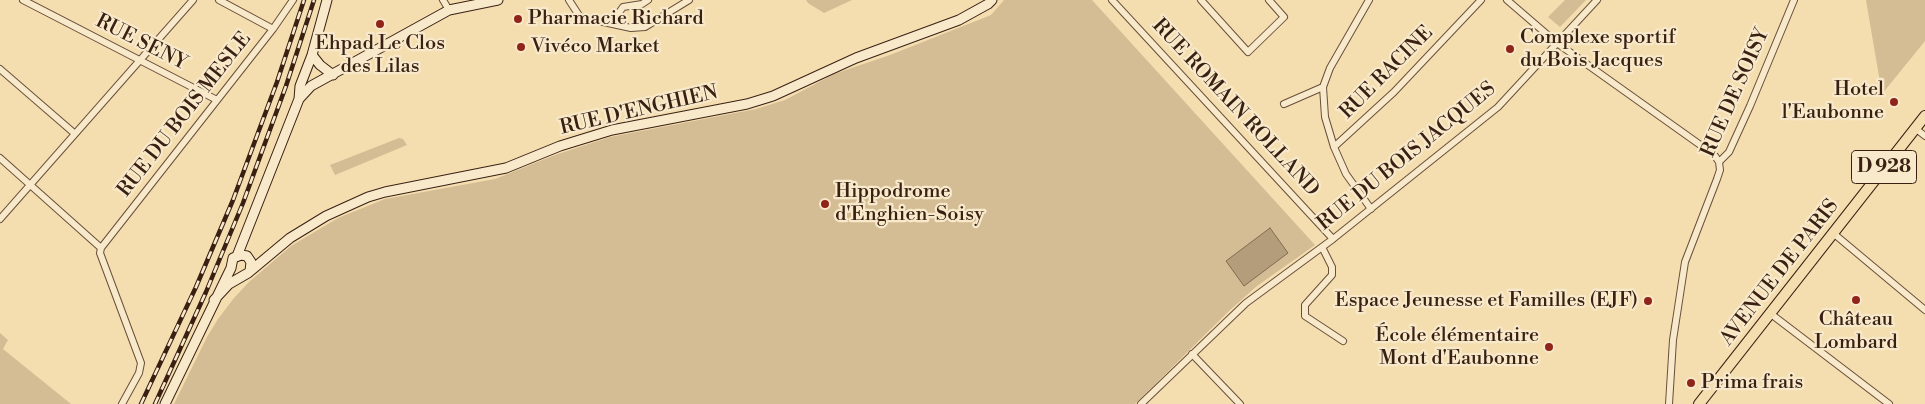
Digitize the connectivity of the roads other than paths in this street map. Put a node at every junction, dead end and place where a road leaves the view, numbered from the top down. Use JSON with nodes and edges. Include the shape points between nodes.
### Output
{"nodes":[{"id":1,"x":22,"y":0,"type":"edge"},
{"id":2,"x":193,"y":0,"type":"edge"},
{"id":3,"x":219,"y":0,"type":"edge"},
{"id":4,"x":293,"y":0,"type":"edge"},
{"id":5,"x":327,"y":0,"type":"edge"},
{"id":6,"x":443,"y":0,"type":"edge"},
{"id":7,"x":498,"y":0,"type":"edge"},
{"id":8,"x":569,"y":0,"type":"edge"},
{"id":9,"x":648,"y":0,"type":"edge"},
{"id":10,"x":689,"y":0,"type":"edge"},
{"id":11,"x":992,"y":0,"type":"edge"},
{"id":12,"x":1112,"y":0,"type":"edge"},
{"id":13,"x":1201,"y":0,"type":"edge"},
{"id":14,"x":1269,"y":0,"type":"edge"},
{"id":15,"x":1368,"y":0,"type":"edge"},
{"id":16,"x":1481,"y":0,"type":"edge"},
{"id":17,"x":1507,"y":0,"type":"edge"},
{"id":18,"x":1597,"y":0,"type":"edge"},
{"id":19,"x":1793,"y":0,"type":"edge"},
{"id":20,"x":449,"y":10,"type":"junction"},
{"id":21,"x":618,"y":14,"type":"dead end"},
{"id":22,"x":273,"y":29,"type":"junction"},
{"id":23,"x":1557,"y":43,"type":"junction"},
{"id":24,"x":312,"y":55,"type":"junction"},
{"id":25,"x":140,"y":61,"type":"junction"},
{"id":26,"x":0,"y":69,"type":"edge"},
{"id":27,"x":333,"y":75,"type":"junction"},
{"id":28,"x":1323,"y":87,"type":"junction"},
{"id":29,"x":299,"y":98,"type":"junction"},
{"id":30,"x":217,"y":100,"type":"junction"},
{"id":31,"x":1284,"y":104,"type":"dead end"},
{"id":32,"x":1925,"y":116,"type":"edge"},
{"id":33,"x":1915,"y":128,"type":"junction"},
{"id":34,"x":74,"y":133,"type":"junction"},
{"id":35,"x":1925,"y":136,"type":"edge"},
{"id":36,"x":1334,"y":147,"type":"junction"},
{"id":37,"x":0,"y":158,"type":"edge"},
{"id":38,"x":1719,"y":162,"type":"junction"},
{"id":39,"x":30,"y":185,"type":"junction"},
{"id":40,"x":1371,"y":208,"type":"junction"},
{"id":41,"x":0,"y":219,"type":"edge"},
{"id":42,"x":1833,"y":233,"type":"junction"},
{"id":43,"x":1333,"y":239,"type":"junction"},
{"id":44,"x":241,"y":243,"type":"junction"},
{"id":45,"x":1322,"y":247,"type":"junction"},
{"id":46,"x":101,"y":248,"type":"junction"},
{"id":47,"x":237,"y":256,"type":"junction"},
{"id":48,"x":248,"y":258,"type":"junction"},
{"id":49,"x":265,"y":258,"type":"junction"},
{"id":50,"x":231,"y":268,"type":"junction"},
{"id":51,"x":246,"y":273,"type":"junction"},
{"id":52,"x":214,"y":300,"type":"junction"},
{"id":53,"x":1925,"y":310,"type":"edge"},
{"id":54,"x":1771,"y":314,"type":"junction"},
{"id":55,"x":1343,"y":341,"type":"dead end"},
{"id":56,"x":1192,"y":354,"type":"junction"},
{"id":57,"x":122,"y":404,"type":"edge"},
{"id":58,"x":165,"y":404,"type":"edge"},
{"id":59,"x":1141,"y":404,"type":"edge"},
{"id":60,"x":1240,"y":404,"type":"edge"},
{"id":61,"x":1670,"y":404,"type":"edge"},
{"id":62,"x":1700,"y":404,"type":"edge"},
{"id":63,"x":1889,"y":404,"type":"edge"}],
"edges":[{"from":1,"to":25,"type":"street","name":"RUE SENY"},
{"from":2,"to":25,"type":"street"},
{"from":3,"to":22,"type":"street"},
{"from":4,"to":22,"type":"street","name":"RUE DU BOIS MESLE"},
{"from":5,"to":24,"type":"street"},
{"from":6,"to":20,"type":"street"},
{"from":7,"to":20,"type":"street"},
{"from":8,"to":10,"type":"street","via":[[580,17],[631,28],[645,27]]},
{"from":9,"to":21,"type":"street","via":[[623,7]]},
{"from":11,"to":49,"type":"street","name":"RUE D'ENGHIEN","via":[[959,20],[856,58],[773,96],[612,130],[550,149],[506,168],[368,197],[309,226]]},
{"from":12,"to":43,"type":"street","name":"RUE ROMAIN ROLLAND"},
{"from":13,"to":14,"type":"street","via":[[1248,52],[1284,17]]},
{"from":15,"to":28,"type":"street","via":[[1330,68]]},
{"from":16,"to":36,"type":"street","name":"RUE RACINE","via":[[1394,92]]},
{"from":17,"to":23,"type":"street"},
{"from":18,"to":23,"type":"street","name":"RUE DU BOIS JACQUES"},
{"from":19,"to":38,"type":"street","name":"RUE DE SOISY","via":[[1729,152]]},
{"from":20,"to":27,"type":"street"},
{"from":22,"to":30,"type":"street","name":"RUE DU BOIS MESLE"},
{"from":23,"to":38,"type":"street","via":[[1706,149]]},
{"from":23,"to":40,"type":"street","name":"RUE DU BOIS JACQUES","via":[[1498,107]]},
{"from":24,"to":27,"type":"street"},
{"from":24,"to":29,"type":"street","via":[[300,86]]},
{"from":25,"to":30,"type":"street","name":"RUE SENY"},
{"from":25,"to":34,"type":"street"},
{"from":26,"to":34,"type":"street"},
{"from":27,"to":29,"type":"street","via":[[311,86]]},
{"from":28,"to":31,"type":"street"},
{"from":28,"to":36,"type":"street","via":[[1325,117]]},
{"from":29,"to":44,"type":"street"},
{"from":30,"to":46,"type":"street","name":"RUE DU BOIS MESLE"},
{"from":32,"to":33,"type":"main road","name":"AVENUE DE PARIS","number":"D 928"},
{"from":33,"to":35,"type":"street"},
{"from":33,"to":42,"type":"main road","name":"AVENUE DE PARIS","number":"D 928"},
{"from":34,"to":39,"type":"street"},
{"from":36,"to":40,"type":"street","via":[[1346,174]]},
{"from":37,"to":39,"type":"street"},
{"from":38,"to":61,"type":"street","name":"RUE DE SOISY","via":[[1717,179],[1685,262],[1672,340]]},
{"from":39,"to":41,"type":"street"},
{"from":39,"to":46,"type":"street"},
{"from":40,"to":43,"type":"street","name":"RUE DU BOIS JACQUES"},
{"from":42,"to":53,"type":"street"},
{"from":42,"to":54,"type":"main road","name":"AVENUE DE PARIS","number":"D 928"},
{"from":43,"to":45,"type":"street","name":"RUE DU BOIS JACQUES"},
{"from":44,"to":47,"type":"street"},
{"from":44,"to":48,"type":"street"},
{"from":45,"to":55,"type":"street","via":[[1332,267],[1332,275],[1305,306],[1306,316]]},
{"from":45,"to":56,"type":"street","name":"RUE DU BOIS JACQUES","via":[[1246,303]]},
{"from":46,"to":57,"type":"street","via":[[101,258],[141,363]]},
{"from":47,"to":48,"type":"street"},
{"from":47,"to":50,"type":"street","via":[[231,261]]},
{"from":48,"to":49,"type":"street"},
{"from":48,"to":51,"type":"street","via":[[251,265]]},
{"from":49,"to":51,"type":"street","name":"RUE D'ENGHIEN"},
{"from":50,"to":51,"type":"street","via":[[234,273]]},
{"from":50,"to":52,"type":"street"},
{"from":51,"to":52,"type":"street","name":"RUE D'ENGHIEN","via":[[229,284]]},
{"from":52,"to":58,"type":"street"},
{"from":54,"to":62,"type":"main road","name":"AVENUE DE PARIS","number":"D 928"},
{"from":54,"to":63,"type":"street"},
{"from":56,"to":59,"type":"street","name":"RUE DU BOIS JACQUES"},
{"from":56,"to":60,"type":"street"}]}
